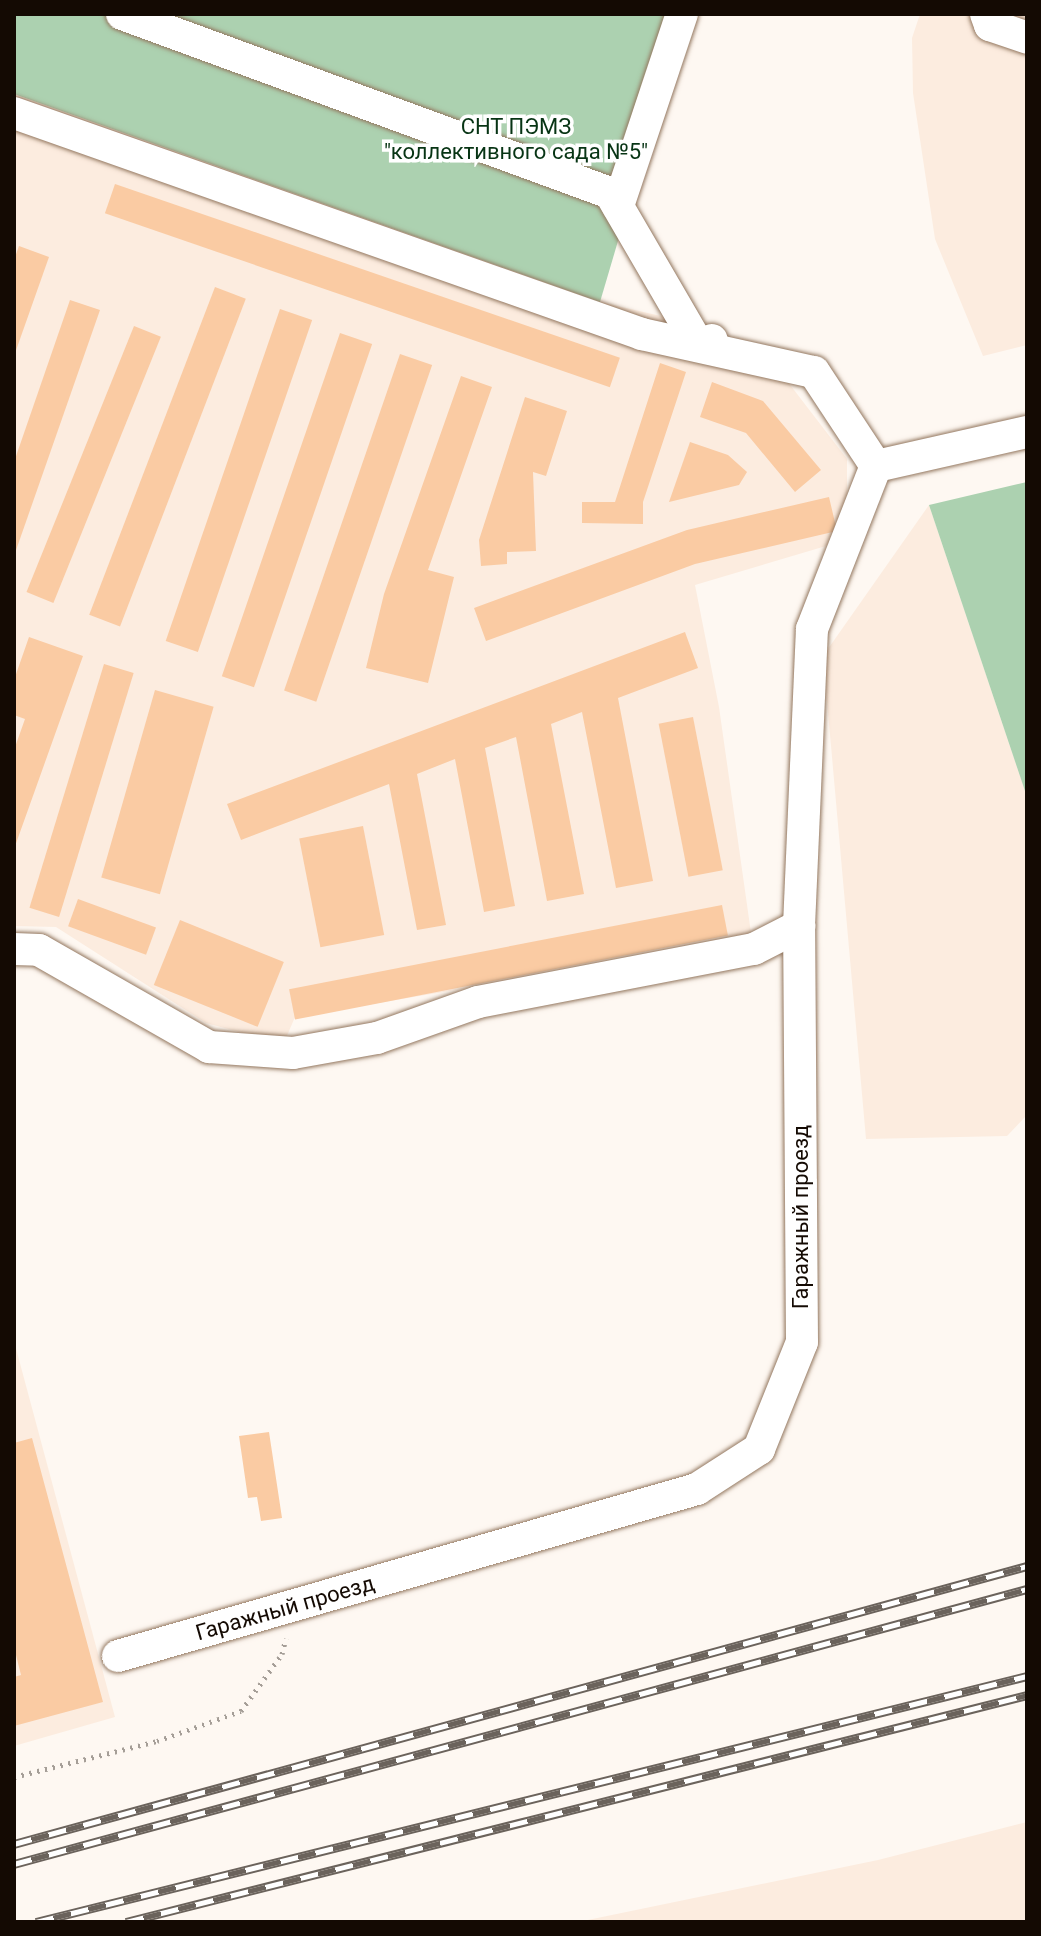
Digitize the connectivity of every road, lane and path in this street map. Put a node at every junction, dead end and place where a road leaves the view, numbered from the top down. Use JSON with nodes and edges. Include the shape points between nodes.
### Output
{"nodes":[{"id":1,"x":122,"y":14,"type":"edge"},
{"id":2,"x":682,"y":14,"type":"edge"},
{"id":3,"x":986,"y":14,"type":"edge"},
{"id":4,"x":1027,"y":38,"type":"edge"},
{"id":5,"x":14,"y":113,"type":"edge"},
{"id":6,"x":618,"y":206,"type":"junction"},
{"id":7,"x":707,"y":343,"type":"junction"},
{"id":8,"x":1027,"y":432,"type":"edge"},
{"id":9,"x":876,"y":466,"type":"junction"},
{"id":10,"x":799,"y":926,"type":"junction"},
{"id":11,"x":14,"y":949,"type":"edge"},
{"id":12,"x":293,"y":1606,"type":"junction"},
{"id":13,"x":118,"y":1656,"type":"dead end"},
{"id":14,"x":14,"y":1777,"type":"edge"}],
"edges":[{"from":1,"to":6,"type":"street","via":[[610,193]]},
{"from":2,"to":6,"type":"street"},
{"from":3,"to":4,"type":"street","via":[[990,25]]},
{"from":5,"to":7,"type":"street","via":[[642,334]]},
{"from":6,"to":7,"type":"street"},
{"from":7,"to":9,"type":"street","via":[[814,372]]},
{"from":8,"to":9,"type":"street"},
{"from":9,"to":10,"type":"street","name":"Гаражный проезд","via":[[812,629]]},
{"from":10,"to":11,"type":"street","via":[[754,949],[478,1002],[377,1038],[293,1053],[209,1047],[39,950]]},
{"from":10,"to":12,"type":"street","name":"Гаражный проезд","via":[[802,1342],[759,1449],[697,1489]]},
{"from":12,"to":13,"type":"street","name":"Гаражный проезд"},
{"from":12,"to":14,"type":"path","via":[[282,1654],[241,1711],[157,1741]]}]}
